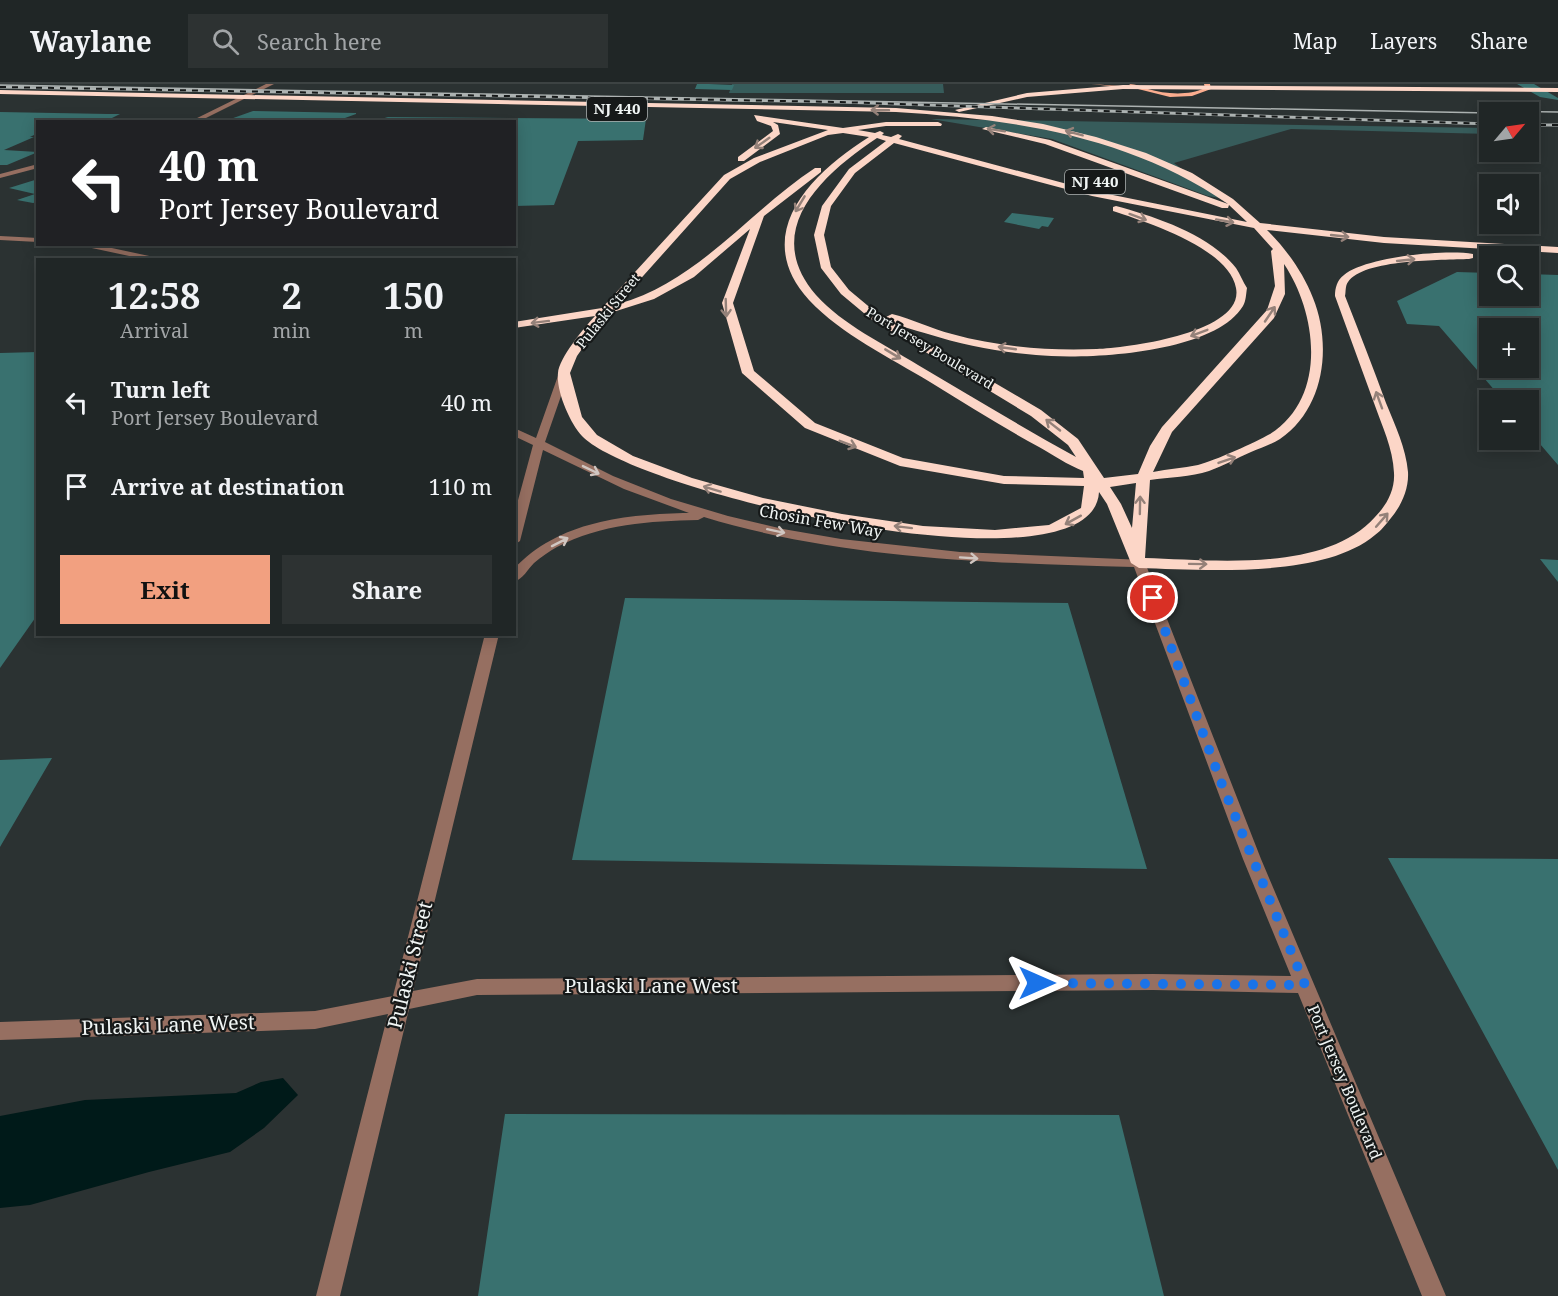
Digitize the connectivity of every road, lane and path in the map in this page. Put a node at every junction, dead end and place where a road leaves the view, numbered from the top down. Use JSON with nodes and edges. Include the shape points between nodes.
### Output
{"nodes":[{"id":1,"x":271,"y":84,"type":"edge"},
{"id":2,"x":1072,"y":84,"type":"edge"},
{"id":3,"x":1094,"y":84,"type":"edge"},
{"id":4,"x":1132,"y":84,"type":"edge"},
{"id":5,"x":1233,"y":84,"type":"edge"},
{"id":6,"x":1337,"y":84,"type":"edge"},
{"id":7,"x":1416,"y":84,"type":"edge"},
{"id":8,"x":1407,"y":85,"type":"edge"},
{"id":9,"x":1205,"y":89,"type":"edge"},
{"id":10,"x":1480,"y":89,"type":"junction"},
{"id":11,"x":1558,"y":90,"type":"edge"},
{"id":12,"x":0,"y":92,"type":"edge"},
{"id":13,"x":1149,"y":92,"type":"junction"},
{"id":14,"x":0,"y":97,"type":"edge"},
{"id":15,"x":687,"y":105,"type":"junction"},
{"id":16,"x":754,"y":117,"type":"junction"},
{"id":17,"x":828,"y":118,"type":"dead end"},
{"id":18,"x":196,"y":120,"type":"edge"},
{"id":19,"x":844,"y":125,"type":"junction"},
{"id":20,"x":870,"y":125,"type":"junction"},
{"id":21,"x":974,"y":127,"type":"dead end"},
{"id":22,"x":911,"y":133,"type":"junction"},
{"id":23,"x":903,"y":142,"type":"junction"},
{"id":24,"x":792,"y":145,"type":"junction"},
{"id":25,"x":856,"y":148,"type":"junction"},
{"id":26,"x":964,"y":158,"type":"junction"},
{"id":27,"x":36,"y":167,"type":"edge"},
{"id":28,"x":0,"y":176,"type":"edge"},
{"id":29,"x":727,"y":177,"type":"junction"},
{"id":30,"x":1109,"y":186,"type":"dead end"},
{"id":31,"x":760,"y":215,"type":"junction"},
{"id":32,"x":1278,"y":218,"type":"dead end"},
{"id":33,"x":0,"y":238,"type":"edge"},
{"id":34,"x":1546,"y":238,"type":"dead end"},
{"id":35,"x":36,"y":240,"type":"edge"},
{"id":36,"x":1274,"y":244,"type":"junction"},
{"id":37,"x":89,"y":246,"type":"edge"},
{"id":38,"x":1558,"y":251,"type":"edge"},
{"id":39,"x":158,"y":258,"type":"edge"},
{"id":40,"x":845,"y":292,"type":"junction"},
{"id":41,"x":516,"y":325,"type":"edge"},
{"id":42,"x":564,"y":373,"type":"junction"},
{"id":43,"x":516,"y":432,"type":"edge"},
{"id":44,"x":539,"y":444,"type":"junction"},
{"id":45,"x":1090,"y":470,"type":"junction"},
{"id":46,"x":711,"y":515,"type":"junction"},
{"id":47,"x":516,"y":533,"type":"edge"},
{"id":48,"x":1139,"y":563,"type":"junction"},
{"id":49,"x":516,"y":576,"type":"edge"},
{"id":50,"x":492,"y":636,"type":"edge"},
{"id":51,"x":1305,"y":985,"type":"junction"},
{"id":52,"x":401,"y":1001,"type":"junction"},
{"id":53,"x":0,"y":1031,"type":"edge"},
{"id":54,"x":328,"y":1296,"type":"edge"},
{"id":55,"x":1434,"y":1296,"type":"edge"}],
"edges":[{"from":1,"to":18,"type":"street"},
{"from":2,"to":25,"type":"highway","name":"Port Jersey Boulevard","via":[[950,104],[903,121]]},
{"from":3,"to":13,"type":"main road"},
{"from":4,"to":13,"type":"main road"},
{"from":5,"to":9,"type":"highway"},
{"from":6,"to":8,"type":"highway"},
{"from":7,"to":8,"type":"highway"},
{"from":8,"to":10,"type":"highway"},
{"from":9,"to":10,"type":"highway","via":[[1379,94]]},
{"from":9,"to":13,"type":"main road","via":[[1178,95]]},
{"from":10,"to":11,"type":"highway"},
{"from":10,"to":40,"type":"highway","name":"Port Jersey Boulevard","via":[[1143,87],[1028,95],[982,103],[938,117],[876,151],[842,182],[821,220],[822,257]]},
{"from":12,"to":15,"type":"highway","number":"NJ 440"},
{"from":14,"to":16,"type":"highway","number":"NJ 440","via":[[632,109]]},
{"from":15,"to":17,"type":"highway","number":"NJ 440"},
{"from":36,"to":15,"type":"highway","one_way":true,"via":[[1254,221],[1182,174],[1129,151],[1050,127],[963,114]]},
{"from":16,"to":19,"type":"highway","number":"NJ 440"},
{"from":16,"to":29,"type":"highway","one_way":true,"via":[[774,125],[777,132],[742,158]]},
{"from":19,"to":20,"type":"highway","name":"Pulaski Street"},
{"from":19,"to":23,"type":"highway","number":"NJ 440"},
{"from":19,"to":24,"type":"highway","name":"Pulaski Street"},
{"from":20,"to":22,"type":"highway"},
{"from":20,"to":22,"type":"highway","via":[[942,125],[919,127]]},
{"from":30,"to":21,"type":"highway","number":"NJ 440","one_way":true,"via":[[1173,201],[1259,214],[1188,195],[1042,140]]},
{"from":22,"to":23,"type":"highway"},
{"from":23,"to":24,"type":"highway","name":"Pulaski Street","via":[[850,138]]},
{"from":23,"to":26,"type":"highway","number":"NJ 440"},
{"from":24,"to":29,"type":"highway","name":"Pulaski Street"},
{"from":25,"to":31,"type":"highway","via":[[796,184]]},
{"from":25,"to":45,"type":"highway","name":"Port Jersey Boulevard","one_way":true,"via":[[808,191],[792,219],[788,235],[790,258],[802,283],[843,324]]},
{"from":26,"to":38,"type":"highway","number":"NJ 440","one_way":true,"via":[[1092,193],[1241,224],[1384,240]]},
{"from":26,"to":40,"type":"highway","one_way":true,"via":[[1134,215],[1194,242],[1233,271],[1239,280],[1239,301],[1224,320],[1192,336],[1138,349],[1073,353],[1013,349],[958,339],[910,325]]},
{"from":27,"to":28,"type":"street"},
{"from":29,"to":42,"type":"highway","name":"Pulaski Street","via":[[594,324]]},
{"from":31,"to":36,"type":"highway","one_way":true,"via":[[734,262],[726,297],[734,348],[754,382],[806,424],[862,449],[930,468],[1011,480],[1093,482],[1170,475],[1230,459],[1273,438],[1288,425],[1313,385],[1316,333],[1301,279]]},
{"from":31,"to":41,"type":"highway","one_way":true,"via":[[697,270],[673,285],[614,308]]},
{"from":32,"to":34,"type":"highway","via":[[1419,233]]},
{"from":33,"to":35,"type":"street"},
{"from":48,"to":36,"type":"highway","one_way":true,"via":[[1140,487],[1145,467],[1167,430],[1275,307],[1282,276]]},
{"from":37,"to":39,"type":"street"},
{"from":48,"to":38,"type":"highway","one_way":true,"via":[[1274,564],[1323,554],[1376,527],[1394,504],[1401,474],[1394,440],[1340,296],[1343,280],[1363,268],[1398,261]]},
{"from":45,"to":40,"type":"highway","name":"Port Jersey Boulevard","one_way":true,"via":[[1073,442],[1055,426],[892,328]]},
{"from":42,"to":44,"type":"street","name":"Pulaski Street"},
{"from":45,"to":42,"type":"highway","one_way":true,"via":[[1091,497],[1086,511],[1068,523],[1042,532],[968,533],[872,524],[732,495],[606,448],[592,439],[575,417]]},
{"from":43,"to":44,"type":"street","name":"Chosin Few Way"},
{"from":44,"to":46,"type":"street","name":"Chosin Few Way","one_way":true,"via":[[626,486]]},
{"from":44,"to":47,"type":"street","name":"Pulaski Street"},
{"from":45,"to":48,"type":"highway","name":"Port Jersey Boulevard","via":[[1114,504]]},
{"from":46,"to":48,"type":"street","name":"Chosin Few Way","one_way":true,"via":[[810,538],[918,554]]},
{"from":49,"to":46,"type":"street","one_way":true,"via":[[535,557],[574,535],[596,528],[652,518]]},
{"from":48,"to":51,"type":"street","name":"Port Jersey Boulevard","via":[[1231,806]]},
{"from":50,"to":52,"type":"street","name":"Pulaski Street"},
{"from":51,"to":52,"type":"street","name":"Pulaski Lane West","via":[[1153,982],[477,987]]},
{"from":51,"to":55,"type":"street","name":"Port Jersey Boulevard"},
{"from":52,"to":53,"type":"street","name":"Pulaski Lane West","via":[[315,1020]]},
{"from":52,"to":54,"type":"street","name":"Pulaski Street"}]}
